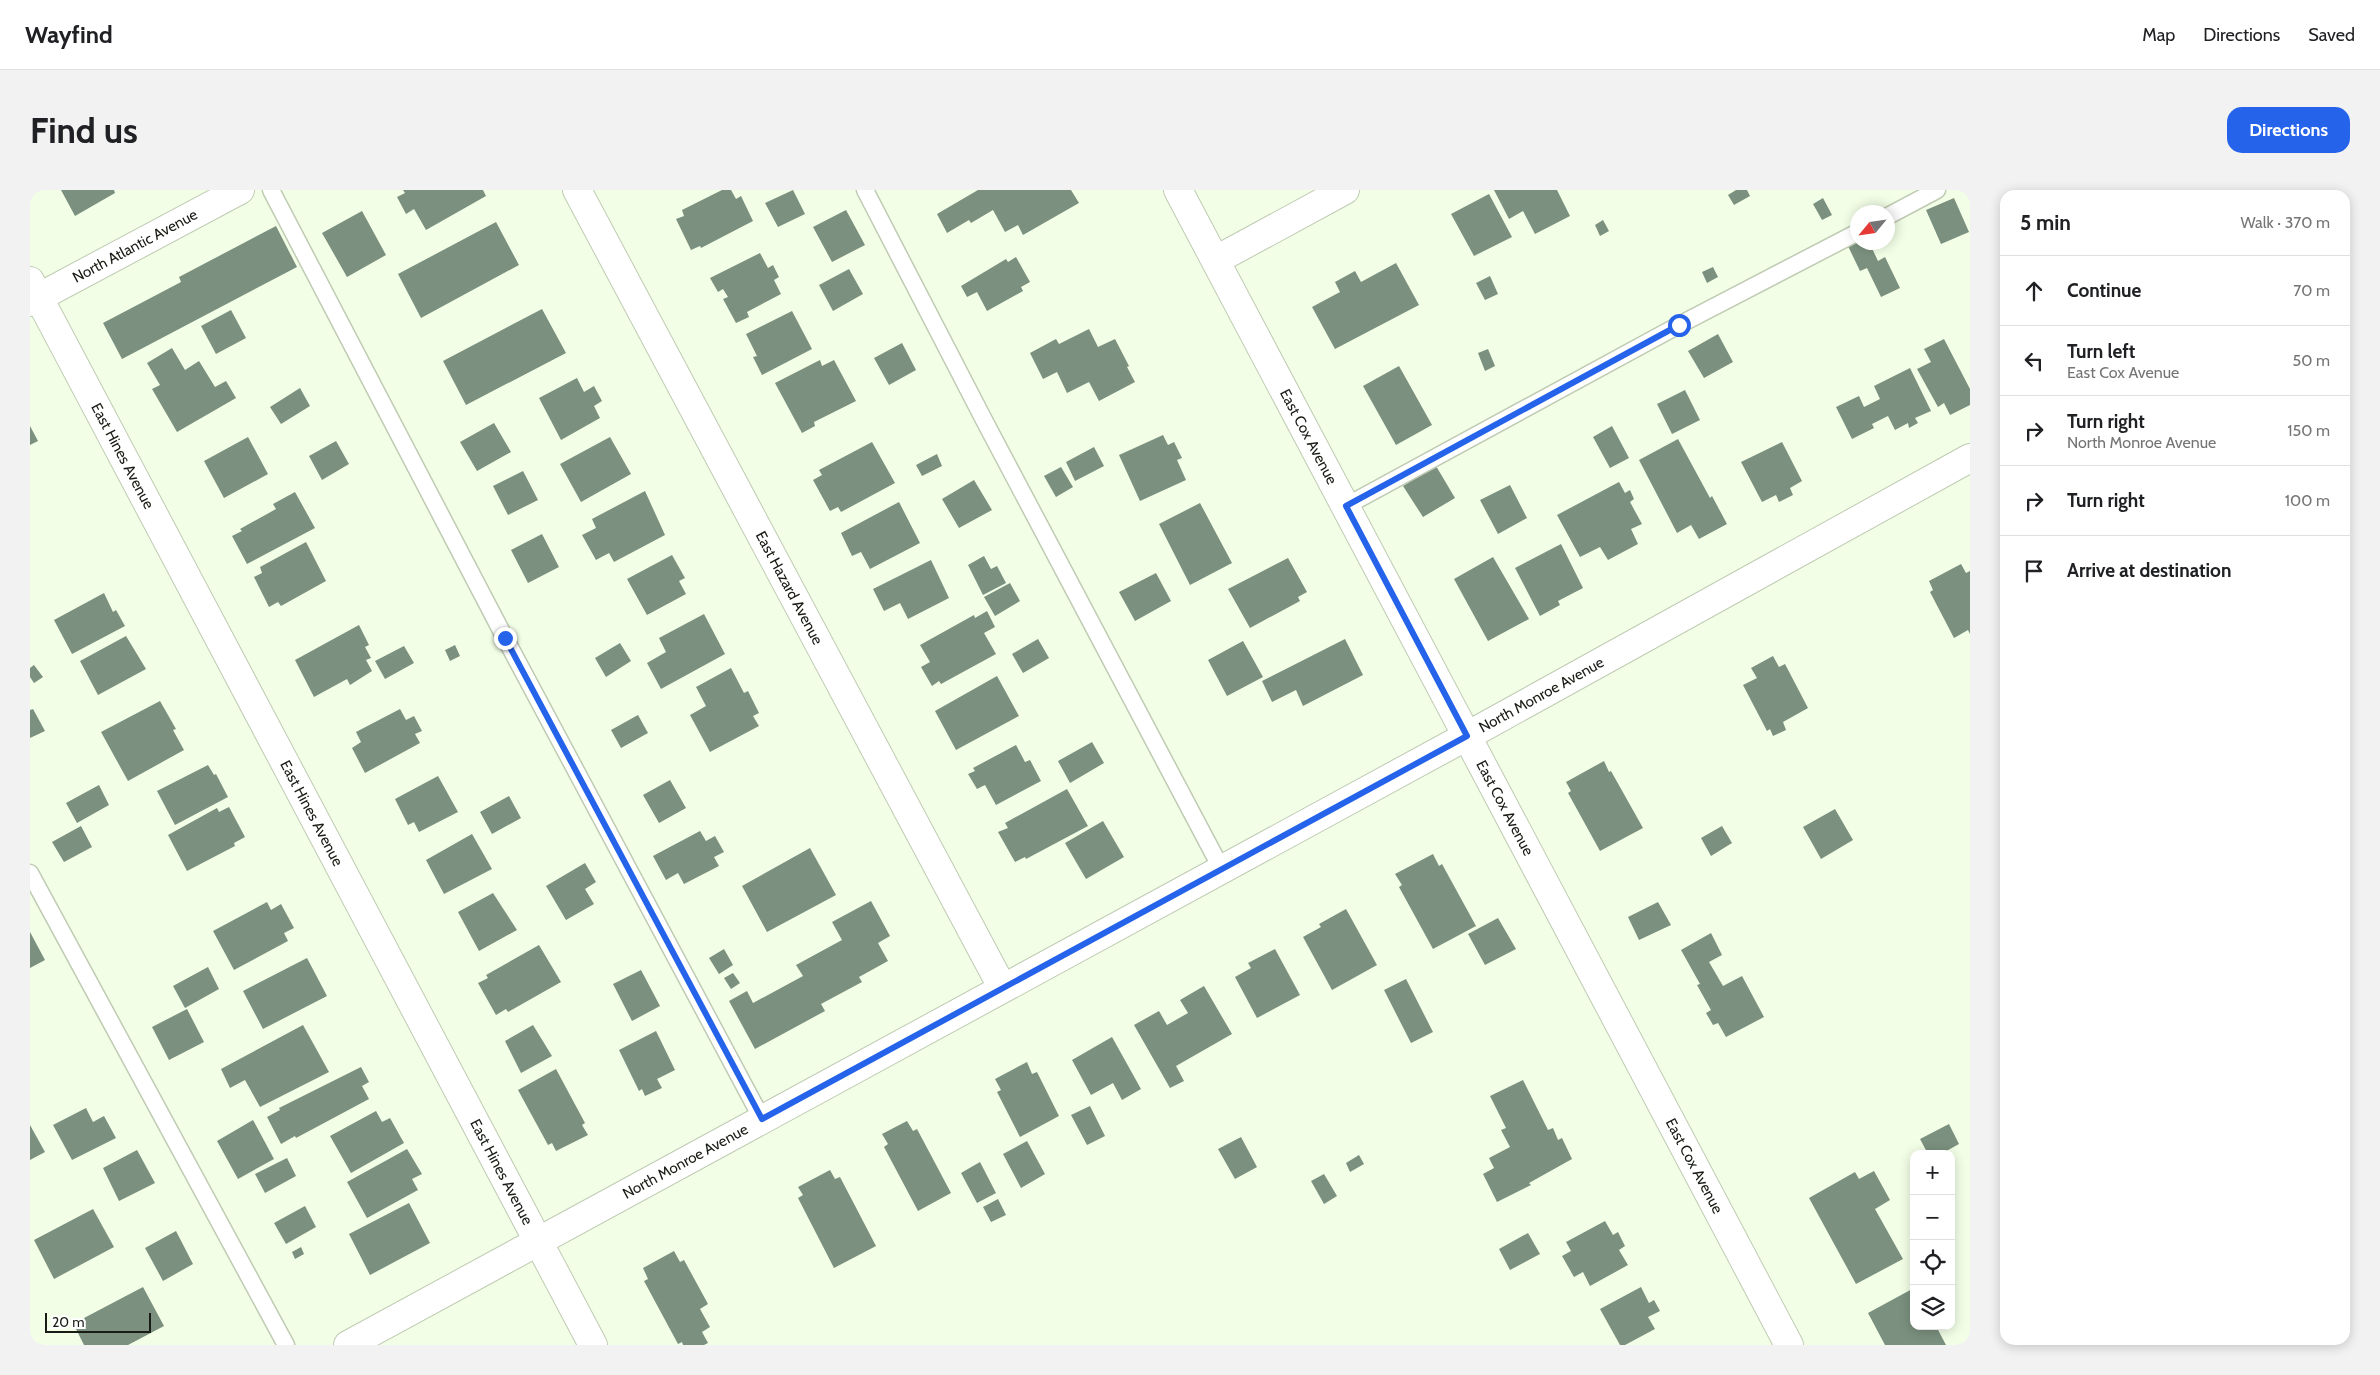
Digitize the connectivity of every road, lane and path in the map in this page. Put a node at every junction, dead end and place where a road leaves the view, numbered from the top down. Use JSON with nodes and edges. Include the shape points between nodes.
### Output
{"nodes":[{"id":1,"x":240,"y":190,"type":"edge"},
{"id":2,"x":271,"y":190,"type":"edge"},
{"id":3,"x":577,"y":190,"type":"edge"},
{"id":4,"x":865,"y":190,"type":"edge"},
{"id":5,"x":1178,"y":190,"type":"edge"},
{"id":6,"x":1345,"y":190,"type":"edge"},
{"id":7,"x":1937,"y":190,"type":"edge"},
{"id":8,"x":1895,"y":212,"type":"edge"},
{"id":9,"x":1850,"y":236,"type":"edge"},
{"id":10,"x":1216,"y":260,"type":"junction"},
{"id":11,"x":33,"y":294,"type":"edge"},
{"id":12,"x":1970,"y":458,"type":"edge"},
{"id":13,"x":1346,"y":506,"type":"junction"},
{"id":14,"x":1467,"y":736,"type":"junction"},
{"id":15,"x":1221,"y":868,"type":"junction"},
{"id":16,"x":30,"y":872,"type":"edge"},
{"id":17,"x":1002,"y":988,"type":"junction"},
{"id":18,"x":762,"y":1119,"type":"junction"},
{"id":19,"x":538,"y":1242,"type":"junction"},
{"id":20,"x":286,"y":1345,"type":"edge"},
{"id":21,"x":348,"y":1345,"type":"edge"},
{"id":22,"x":593,"y":1345,"type":"edge"},
{"id":23,"x":1789,"y":1345,"type":"edge"}],
"edges":[{"from":1,"to":11,"type":"street","name":"North Atlantic Avenue"},
{"from":2,"to":18,"type":"lane"},
{"from":3,"to":17,"type":"street","name":"East Hazard Avenue"},
{"from":4,"to":15,"type":"lane"},
{"from":5,"to":10,"type":"street","name":"East Cox Avenue"},
{"from":6,"to":10,"type":"street"},
{"from":7,"to":8,"type":"lane"},
{"from":9,"to":13,"type":"lane"},
{"from":10,"to":13,"type":"street","name":"East Cox Avenue"},
{"from":11,"to":19,"type":"street","name":"East Hines Avenue"},
{"from":12,"to":14,"type":"street","name":"North Monroe Avenue"},
{"from":13,"to":14,"type":"street","name":"East Cox Avenue"},
{"from":14,"to":15,"type":"street","name":"North Monroe Avenue"},
{"from":14,"to":23,"type":"street","name":"East Cox Avenue"},
{"from":15,"to":17,"type":"street","name":"North Monroe Avenue"},
{"from":16,"to":20,"type":"lane"},
{"from":17,"to":18,"type":"street","name":"North Monroe Avenue"},
{"from":18,"to":19,"type":"street","name":"North Monroe Avenue"},
{"from":19,"to":21,"type":"street","name":"North Monroe Avenue"},
{"from":19,"to":22,"type":"street","name":"East Hines Avenue"}]}
